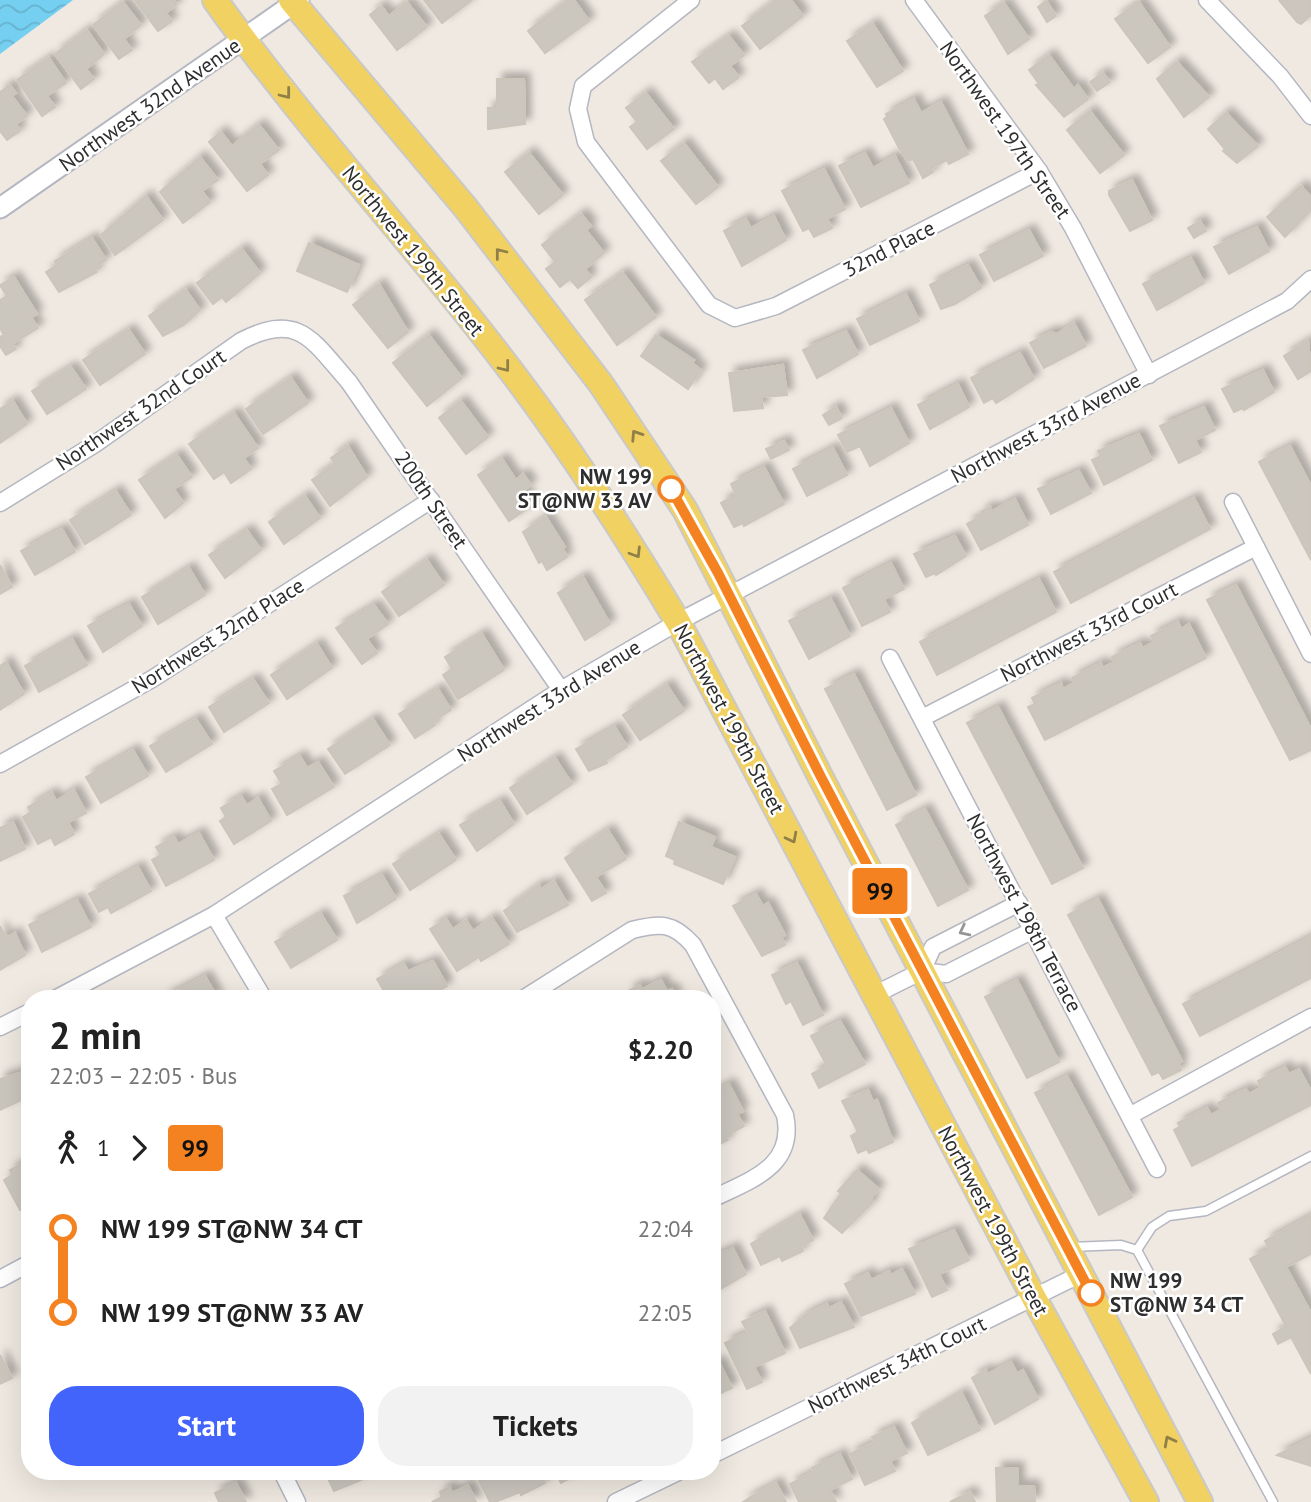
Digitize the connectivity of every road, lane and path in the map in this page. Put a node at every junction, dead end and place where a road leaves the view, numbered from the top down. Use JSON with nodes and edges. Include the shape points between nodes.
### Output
{"nodes":[{"id":1,"x":215,"y":0,"type":"edge"},
{"id":2,"x":691,"y":0,"type":"edge"},
{"id":3,"x":914,"y":0,"type":"edge"},
{"id":4,"x":1207,"y":0,"type":"edge"},
{"id":5,"x":295,"y":1,"type":"edge"},
{"id":6,"x":244,"y":40,"type":"junction"},
{"id":7,"x":1311,"y":116,"type":"edge"},
{"id":8,"x":1039,"y":171,"type":"junction"},
{"id":9,"x":0,"y":208,"type":"edge"},
{"id":10,"x":1311,"y":279,"type":"edge"},
{"id":11,"x":285,"y":326,"type":"joint"},
{"id":12,"x":1149,"y":374,"type":"junction"},
{"id":13,"x":431,"y":500,"type":"junction"},
{"id":14,"x":1233,"y":502,"type":"dead end"},
{"id":15,"x":0,"y":503,"type":"edge"},
{"id":16,"x":1256,"y":547,"type":"junction"},
{"id":17,"x":729,"y":594,"type":"junction"},
{"id":18,"x":678,"y":622,"type":"junction"},
{"id":19,"x":1311,"y":654,"type":"edge"},
{"id":20,"x":890,"y":658,"type":"dead end"},
{"id":21,"x":561,"y":690,"type":"junction"},
{"id":22,"x":922,"y":718,"type":"junction"},
{"id":23,"x":0,"y":764,"type":"edge"},
{"id":24,"x":1019,"y":903,"type":"junction"},
{"id":25,"x":214,"y":915,"type":"junction"},
{"id":26,"x":1033,"y":930,"type":"junction"},
{"id":27,"x":922,"y":971,"type":"junction"},
{"id":28,"x":72,"y":990,"type":"edge"},
{"id":29,"x":259,"y":990,"type":"edge"},
{"id":30,"x":537,"y":990,"type":"edge"},
{"id":31,"x":717,"y":990,"type":"edge"},
{"id":32,"x":874,"y":995,"type":"junction"},
{"id":33,"x":721,"y":997,"type":"edge"},
{"id":34,"x":21,"y":1016,"type":"edge"},
{"id":35,"x":1311,"y":1017,"type":"edge"},
{"id":36,"x":0,"y":1027,"type":"edge"},
{"id":37,"x":1131,"y":1115,"type":"junction"},
{"id":38,"x":1311,"y":1156,"type":"edge"},
{"id":39,"x":1157,"y":1169,"type":"dead end"},
{"id":40,"x":721,"y":1194,"type":"edge"},
{"id":41,"x":1067,"y":1247,"type":"junction"},
{"id":42,"x":1137,"y":1250,"type":"junction"},
{"id":43,"x":21,"y":1268,"type":"edge"},
{"id":44,"x":1081,"y":1274,"type":"junction"},
{"id":45,"x":0,"y":1279,"type":"edge"},
{"id":46,"x":1034,"y":1298,"type":"junction"},
{"id":47,"x":721,"y":1451,"type":"edge"},
{"id":48,"x":286,"y":1480,"type":"edge"},
{"id":49,"x":661,"y":1480,"type":"edge"},
{"id":50,"x":297,"y":1502,"type":"edge"},
{"id":51,"x":616,"y":1502,"type":"edge"},
{"id":52,"x":1146,"y":1502,"type":"edge"},
{"id":53,"x":1200,"y":1502,"type":"edge"},
{"id":54,"x":1273,"y":1502,"type":"edge"}],
"edges":[{"from":1,"to":6,"type":"main road","name":"Northwest 199th Street"},
{"from":2,"to":8,"type":"street","name":"32nd Place","via":[[583,86],[578,109],[586,142],[709,305],[735,318],[776,306]]},
{"from":3,"to":8,"type":"street","name":"Northwest 197th Street"},
{"from":4,"to":7,"type":"street","via":[[1280,76]]},
{"from":5,"to":6,"type":"street","name":"Northwest 32nd Avenue"},
{"from":17,"to":5,"type":"main road","one_way":true,"via":[[685,510],[601,383],[465,207]]},
{"from":6,"to":9,"type":"street","name":"Northwest 32nd Avenue"},
{"from":6,"to":18,"type":"main road","name":"Northwest 199th Street","one_way":true,"via":[[544,416]]},
{"from":8,"to":12,"type":"street","name":"Northwest 197th Street"},
{"from":10,"to":12,"type":"street","name":"Northwest 33rd Avenue","via":[[1287,301]]},
{"from":11,"to":13,"type":"street","name":"200th Street","via":[[312,341],[349,382]]},
{"from":11,"to":15,"type":"street","name":"Northwest 32nd Court","via":[[241,341],[95,444]]},
{"from":12,"to":17,"type":"street","name":"Northwest 33rd Avenue"},
{"from":13,"to":21,"type":"street","name":"200th Street"},
{"from":13,"to":23,"type":"street","name":"Northwest 32nd Place","via":[[152,680]]},
{"from":14,"to":16,"type":"street"},
{"from":16,"to":19,"type":"street"},
{"from":16,"to":22,"type":"street","name":"Northwest 33rd Court"},
{"from":17,"to":18,"type":"street","name":"Northwest 33rd Avenue"},
{"from":17,"to":27,"type":"main road"},
{"from":18,"to":21,"type":"street","name":"Northwest 33rd Avenue"},
{"from":18,"to":32,"type":"main road","name":"Northwest 199th Street","one_way":true},
{"from":20,"to":22,"type":"street","name":"Northwest 198th Terrace"},
{"from":21,"to":25,"type":"street","name":"Northwest 33rd Avenue"},
{"from":22,"to":24,"type":"street","name":"Northwest 198th Terrace"},
{"from":24,"to":26,"type":"street","name":"Northwest 198th Terrace"},
{"from":24,"to":27,"type":"street","one_way":true,"via":[[933,947]]},
{"from":25,"to":28,"type":"street","name":"Northwest 33rd Avenue"},
{"from":25,"to":29,"type":"street"},
{"from":26,"to":27,"type":"street","via":[[946,974]]},
{"from":26,"to":37,"type":"street","name":"Northwest 198th Terrace"},
{"from":27,"to":32,"type":"street"},
{"from":27,"to":41,"type":"main road"},
{"from":30,"to":31,"type":"street","via":[[632,930],[652,925],[680,930]]},
{"from":32,"to":46,"type":"main road","name":"Northwest 199th Street"},
{"from":33,"to":40,"type":"street","via":[[786,1115],[789,1134],[775,1164]]},
{"from":34,"to":36,"type":"street"},
{"from":35,"to":37,"type":"street"},
{"from":37,"to":39,"type":"street","name":"Northwest 198th Terrace"},
{"from":38,"to":42,"type":"lane","via":[[1206,1211],[1169,1216],[1152,1227]]},
{"from":41,"to":42,"type":"lane","via":[[1121,1245]]},
{"from":41,"to":44,"type":"main road"},
{"from":42,"to":54,"type":"lane"},
{"from":43,"to":45,"type":"street"},
{"from":44,"to":46,"type":"street","name":"Northwest 34th Court"},
{"from":53,"to":44,"type":"main road","one_way":true},
{"from":46,"to":47,"type":"street","name":"Northwest 34th Court"},
{"from":46,"to":52,"type":"main road","name":"Northwest 199th Street"},
{"from":48,"to":50,"type":"street"},
{"from":49,"to":51,"type":"street"}]}
